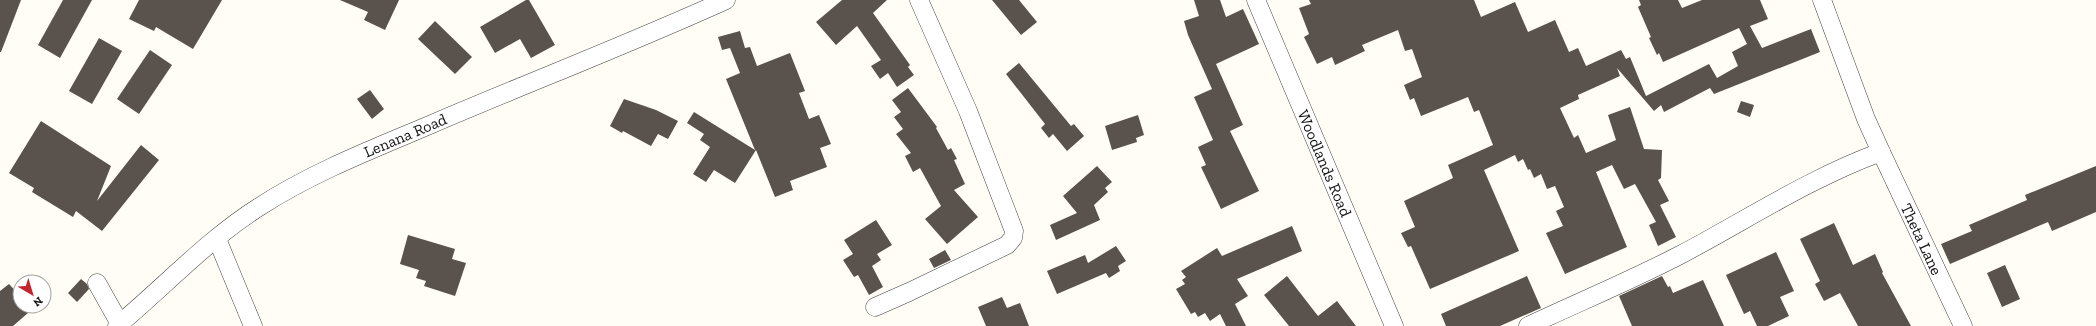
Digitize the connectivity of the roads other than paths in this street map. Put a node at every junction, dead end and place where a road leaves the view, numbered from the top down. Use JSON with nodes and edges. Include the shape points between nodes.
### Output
{"nodes":[{"id":1,"x":726,"y":0,"type":"edge"},
{"id":2,"x":919,"y":0,"type":"edge"},
{"id":3,"x":1256,"y":0,"type":"edge"},
{"id":4,"x":1823,"y":2,"type":"edge"},
{"id":5,"x":1881,"y":152,"type":"junction"},
{"id":6,"x":217,"y":239,"type":"junction"},
{"id":7,"x":97,"y":284,"type":"dead end"},
{"id":8,"x":875,"y":307,"type":"dead end"},
{"id":9,"x":119,"y":325,"type":"edge"},
{"id":10,"x":253,"y":326,"type":"edge"},
{"id":11,"x":1394,"y":326,"type":"edge"},
{"id":12,"x":1528,"y":326,"type":"edge"},
{"id":13,"x":1963,"y":326,"type":"edge"}],
"edges":[{"from":1,"to":6,"type":"street","name":"Lenana Road","via":[[637,40],[310,176],[258,208]]},
{"from":2,"to":8,"type":"street","via":[[968,111],[1014,231],[1013,238],[1007,244]]},
{"from":3,"to":11,"type":"street","name":"Woodlands Road"},
{"from":4,"to":5,"type":"street","name":"Theta Lane","via":[[1866,119]]},
{"from":5,"to":12,"type":"street","via":[[1848,164],[1680,254]]},
{"from":5,"to":13,"type":"street","name":"Theta Lane"},
{"from":6,"to":9,"type":"street","name":"Lenana Road"},
{"from":6,"to":10,"type":"street"},
{"from":7,"to":9,"type":"street"}]}
